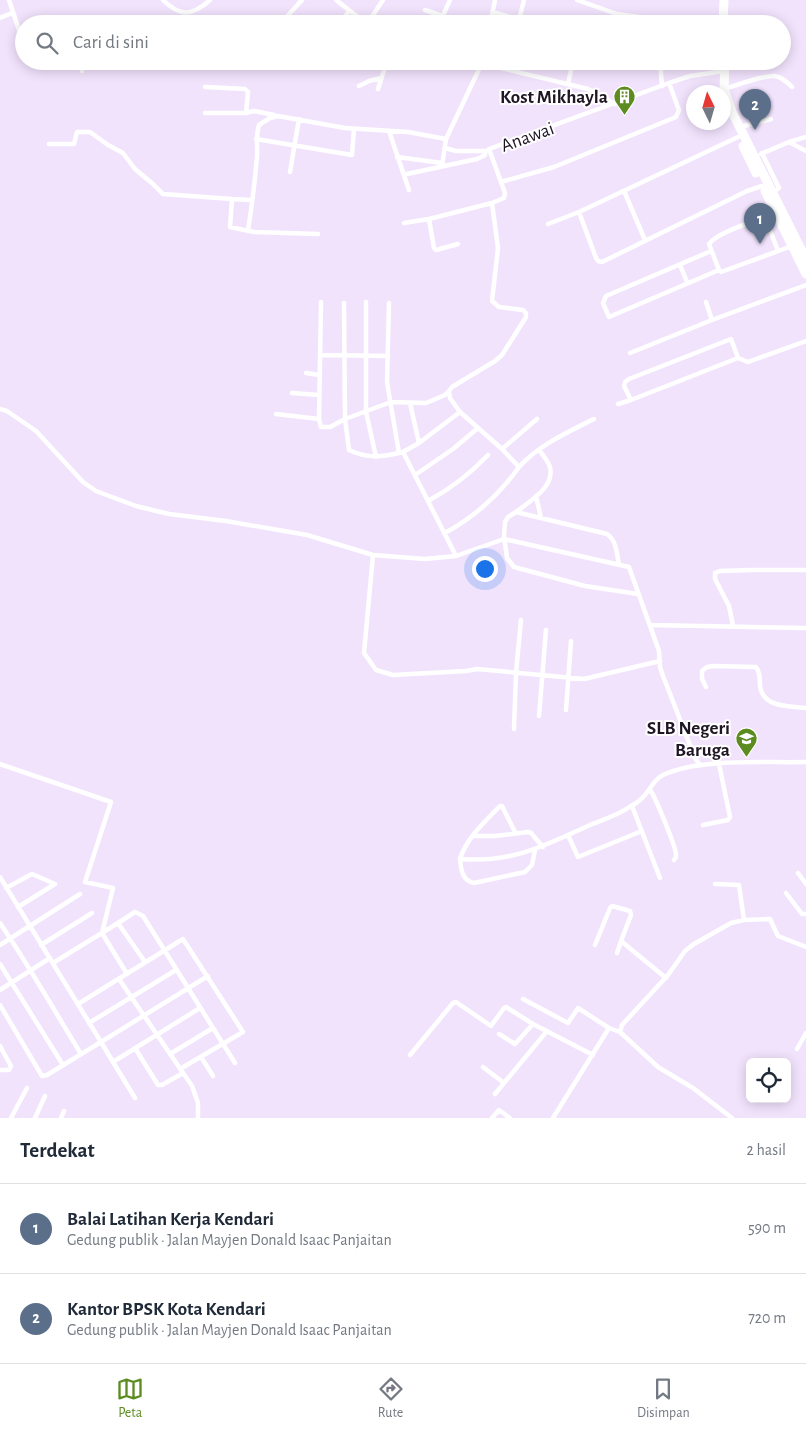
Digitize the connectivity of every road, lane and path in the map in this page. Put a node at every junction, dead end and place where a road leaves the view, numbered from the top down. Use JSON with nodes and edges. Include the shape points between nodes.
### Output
{"nodes":[{"id":1,"x":8,"y":0,"type":"edge"},
{"id":2,"x":163,"y":0,"type":"edge"},
{"id":3,"x":302,"y":0,"type":"edge"},
{"id":4,"x":336,"y":0,"type":"edge"},
{"id":5,"x":382,"y":0,"type":"edge"},
{"id":6,"x":450,"y":0,"type":"edge"},
{"id":7,"x":495,"y":0,"type":"edge"},
{"id":8,"x":524,"y":0,"type":"edge"},
{"id":9,"x":577,"y":0,"type":"edge"},
{"id":10,"x":724,"y":0,"type":"edge"},
{"id":11,"x":730,"y":0,"type":"edge"},
{"id":12,"x":208,"y":1,"type":"edge"},
{"id":13,"x":425,"y":10,"type":"dead end"},
{"id":14,"x":349,"y":11,"type":"junction"},
{"id":15,"x":12,"y":13,"type":"junction"},
{"id":16,"x":288,"y":15,"type":"edge"},
{"id":17,"x":346,"y":15,"type":"edge"},
{"id":18,"x":355,"y":15,"type":"edge"},
{"id":19,"x":373,"y":15,"type":"edge"},
{"id":20,"x":440,"y":15,"type":"edge"},
{"id":21,"x":443,"y":15,"type":"edge"},
{"id":22,"x":492,"y":15,"type":"joint"},
{"id":23,"x":503,"y":15,"type":"edge"},
{"id":24,"x":521,"y":15,"type":"edge"},
{"id":25,"x":622,"y":15,"type":"edge"},
{"id":26,"x":723,"y":15,"type":"edge"},
{"id":27,"x":729,"y":15,"type":"edge"},
{"id":28,"x":0,"y":18,"type":"edge"},
{"id":29,"x":15,"y":20,"type":"edge"},
{"id":30,"x":384,"y":70,"type":"edge"},
{"id":31,"x":476,"y":70,"type":"edge"},
{"id":32,"x":512,"y":70,"type":"edge"},
{"id":33,"x":571,"y":70,"type":"edge"},
{"id":34,"x":661,"y":70,"type":"edge"},
{"id":35,"x":715,"y":70,"type":"edge"},
{"id":36,"x":723,"y":70,"type":"edge"},
{"id":37,"x":382,"y":78,"type":"junction"},
{"id":38,"x":669,"y":83,"type":"junction"},
{"id":39,"x":568,"y":84,"type":"junction"},
{"id":40,"x":722,"y":85,"type":"edge"},
{"id":41,"x":359,"y":86,"type":"dead end"},
{"id":42,"x":662,"y":86,"type":"junction"},
{"id":43,"x":206,"y":87,"type":"dead end"},
{"id":44,"x":792,"y":87,"type":"dead end"},
{"id":45,"x":731,"y":88,"type":"edge"},
{"id":46,"x":378,"y":89,"type":"dead end"},
{"id":47,"x":616,"y":104,"type":"junction"},
{"id":48,"x":205,"y":113,"type":"dead end"},
{"id":49,"x":246,"y":113,"type":"junction"},
{"id":50,"x":731,"y":114,"type":"edge"},
{"id":51,"x":278,"y":116,"type":"junction"},
{"id":52,"x":299,"y":119,"type":"junction"},
{"id":53,"x":731,"y":120,"type":"edge"},
{"id":54,"x":771,"y":120,"type":"dead end"},
{"id":55,"x":354,"y":129,"type":"junction"},
{"id":56,"x":389,"y":131,"type":"junction"},
{"id":57,"x":738,"y":132,"type":"junction"},
{"id":58,"x":806,"y":137,"type":"edge"},
{"id":59,"x":256,"y":139,"type":"junction"},
{"id":60,"x":446,"y":139,"type":"junction"},
{"id":61,"x":789,"y":142,"type":"junction"},
{"id":62,"x":49,"y":144,"type":"dead end"},
{"id":63,"x":295,"y":146,"type":"junction"},
{"id":64,"x":445,"y":148,"type":"junction"},
{"id":65,"x":487,"y":151,"type":"junction"},
{"id":66,"x":806,"y":151,"type":"edge"},
{"id":67,"x":758,"y":155,"type":"junction"},
{"id":68,"x":397,"y":157,"type":"junction"},
{"id":69,"x":442,"y":165,"type":"junction"},
{"id":70,"x":290,"y":172,"type":"dead end"},
{"id":71,"x":407,"y":174,"type":"dead end"},
{"id":72,"x":501,"y":182,"type":"junction"},
{"id":73,"x":762,"y":186,"type":"junction"},
{"id":74,"x":409,"y":190,"type":"dead end"},
{"id":75,"x":624,"y":191,"type":"junction"},
{"id":76,"x":232,"y":199,"type":"junction"},
{"id":77,"x":252,"y":200,"type":"junction"},
{"id":78,"x":492,"y":203,"type":"junction"},
{"id":79,"x":578,"y":212,"type":"junction"},
{"id":80,"x":429,"y":219,"type":"junction"},
{"id":81,"x":404,"y":223,"type":"dead end"},
{"id":82,"x":548,"y":224,"type":"dead end"},
{"id":83,"x":248,"y":230,"type":"junction"},
{"id":84,"x":318,"y":234,"type":"dead end"},
{"id":85,"x":645,"y":240,"type":"junction"},
{"id":86,"x":458,"y":244,"type":"dead end"},
{"id":87,"x":792,"y":246,"type":"junction"},
{"id":88,"x":711,"y":251,"type":"junction"},
{"id":89,"x":778,"y":252,"type":"junction"},
{"id":90,"x":680,"y":265,"type":"junction"},
{"id":91,"x":805,"y":267,"type":"edge"},
{"id":92,"x":719,"y":270,"type":"junction"},
{"id":93,"x":687,"y":282,"type":"junction"},
{"id":94,"x":806,"y":285,"type":"edge"},
{"id":95,"x":321,"y":302,"type":"dead end"},
{"id":96,"x":366,"y":302,"type":"dead end"},
{"id":97,"x":706,"y":302,"type":"dead end"},
{"id":98,"x":344,"y":303,"type":"dead end"},
{"id":99,"x":389,"y":303,"type":"dead end"},
{"id":100,"x":712,"y":320,"type":"junction"},
{"id":101,"x":806,"y":341,"type":"edge"},
{"id":102,"x":630,"y":353,"type":"dead end"},
{"id":103,"x":320,"y":355,"type":"junction"},
{"id":104,"x":343,"y":355,"type":"junction"},
{"id":105,"x":365,"y":356,"type":"junction"},
{"id":106,"x":388,"y":356,"type":"junction"},
{"id":107,"x":738,"y":358,"type":"junction"},
{"id":108,"x":306,"y":373,"type":"dead end"},
{"id":109,"x":320,"y":375,"type":"junction"},
{"id":110,"x":449,"y":391,"type":"junction"},
{"id":111,"x":292,"y":393,"type":"dead end"},
{"id":112,"x":319,"y":395,"type":"junction"},
{"id":113,"x":631,"y":400,"type":"junction"},
{"id":114,"x":391,"y":402,"type":"junction"},
{"id":115,"x":410,"y":403,"type":"junction"},
{"id":116,"x":618,"y":404,"type":"dead end"},
{"id":117,"x":0,"y":409,"type":"edge"},
{"id":118,"x":366,"y":412,"type":"junction"},
{"id":119,"x":460,"y":412,"type":"junction"},
{"id":120,"x":276,"y":414,"type":"dead end"},
{"id":121,"x":537,"y":418,"type":"dead end"},
{"id":122,"x":318,"y":419,"type":"junction"},
{"id":123,"x":345,"y":419,"type":"junction"},
{"id":124,"x":594,"y":419,"type":"dead end"},
{"id":125,"x":478,"y":428,"type":"junction"},
{"id":126,"x":419,"y":443,"type":"junction"},
{"id":127,"x":502,"y":449,"type":"junction"},
{"id":128,"x":539,"y":450,"type":"junction"},
{"id":129,"x":401,"y":453,"type":"junction"},
{"id":130,"x":488,"y":455,"type":"dead end"},
{"id":131,"x":376,"y":457,"type":"junction"},
{"id":132,"x":519,"y":468,"type":"junction"},
{"id":133,"x":415,"y":475,"type":"junction"},
{"id":134,"x":536,"y":496,"type":"junction"},
{"id":135,"x":428,"y":501,"type":"junction"},
{"id":136,"x":516,"y":512,"type":"junction"},
{"id":137,"x":541,"y":518,"type":"junction"},
{"id":138,"x":445,"y":533,"type":"junction"},
{"id":139,"x":504,"y":539,"type":"junction"},
{"id":140,"x":373,"y":555,"type":"junction"},
{"id":141,"x":456,"y":556,"type":"junction"},
{"id":142,"x":619,"y":565,"type":"junction"},
{"id":143,"x":806,"y":570,"type":"edge"},
{"id":144,"x":638,"y":594,"type":"junction"},
{"id":145,"x":521,"y":620,"type":"dead end"},
{"id":146,"x":650,"y":625,"type":"junction"},
{"id":147,"x":733,"y":626,"type":"junction"},
{"id":148,"x":806,"y":628,"type":"edge"},
{"id":149,"x":546,"y":630,"type":"dead end"},
{"id":150,"x":571,"y":641,"type":"dead end"},
{"id":151,"x":660,"y":661,"type":"junction"},
{"id":152,"x":516,"y":673,"type":"junction"},
{"id":153,"x":542,"y":675,"type":"junction"},
{"id":154,"x":568,"y":678,"type":"junction"},
{"id":155,"x":706,"y":687,"type":"dead end"},
{"id":156,"x":806,"y":708,"type":"edge"},
{"id":157,"x":566,"y":710,"type":"dead end"},
{"id":158,"x":540,"y":716,"type":"dead end"},
{"id":159,"x":514,"y":729,"type":"dead end"},
{"id":160,"x":806,"y":762,"type":"edge"},
{"id":161,"x":0,"y":764,"type":"edge"},
{"id":162,"x":720,"y":764,"type":"junction"},
{"id":163,"x":700,"y":765,"type":"junction"},
{"id":164,"x":650,"y":790,"type":"junction"},
{"id":165,"x":632,"y":806,"type":"junction"},
{"id":166,"x":704,"y":825,"type":"dead end"},
{"id":167,"x":642,"y":831,"type":"junction"},
{"id":168,"x":516,"y":834,"type":"junction"},
{"id":169,"x":568,"y":835,"type":"junction"},
{"id":170,"x":473,"y":836,"type":"junction"},
{"id":171,"x":543,"y":847,"type":"junction"},
{"id":172,"x":535,"y":850,"type":"junction"},
{"id":173,"x":460,"y":859,"type":"junction"},
{"id":174,"x":674,"y":860,"type":"dead end"},
{"id":175,"x":798,"y":873,"type":"dead end"},
{"id":176,"x":0,"y":877,"type":"edge"},
{"id":177,"x":660,"y":878,"type":"dead end"},
{"id":178,"x":715,"y":884,"type":"dead end"},
{"id":179,"x":806,"y":884,"type":"edge"},
{"id":180,"x":6,"y":888,"type":"junction"},
{"id":181,"x":786,"y":893,"type":"dead end"},
{"id":182,"x":80,"y":894,"type":"dead end"},
{"id":183,"x":18,"y":907,"type":"junction"},
{"id":184,"x":92,"y":913,"type":"dead end"},
{"id":185,"x":806,"y":914,"type":"edge"},
{"id":186,"x":744,"y":920,"type":"junction"},
{"id":187,"x":0,"y":923,"type":"edge"},
{"id":188,"x":118,"y":923,"type":"junction"},
{"id":189,"x":29,"y":926,"type":"junction"},
{"id":190,"x":102,"y":933,"type":"junction"},
{"id":191,"x":10,"y":938,"type":"junction"},
{"id":192,"x":621,"y":941,"type":"junction"},
{"id":193,"x":0,"y":945,"type":"edge"},
{"id":194,"x":42,"y":945,"type":"junction"},
{"id":195,"x":595,"y":945,"type":"dead end"},
{"id":196,"x":806,"y":947,"type":"edge"},
{"id":197,"x":164,"y":950,"type":"junction"},
{"id":198,"x":617,"y":953,"type":"dead end"},
{"id":199,"x":50,"y":958,"type":"junction"},
{"id":200,"x":145,"y":962,"type":"junction"},
{"id":201,"x":53,"y":963,"type":"junction"},
{"id":202,"x":0,"y":964,"type":"edge"},
{"id":203,"x":32,"y":970,"type":"junction"},
{"id":204,"x":176,"y":970,"type":"junction"},
{"id":205,"x":128,"y":974,"type":"junction"},
{"id":206,"x":208,"y":976,"type":"junction"},
{"id":207,"x":666,"y":978,"type":"junction"},
{"id":208,"x":119,"y":979,"type":"junction"},
{"id":209,"x":12,"y":982,"type":"junction"},
{"id":210,"x":188,"y":988,"type":"junction"},
{"id":211,"x":0,"y":990,"type":"edge"},
{"id":212,"x":132,"y":997,"type":"junction"},
{"id":213,"x":523,"y":999,"type":"dead end"},
{"id":214,"x":78,"y":1004,"type":"junction"},
{"id":215,"x":0,"y":1005,"type":"edge"},
{"id":216,"x":200,"y":1008,"type":"junction"},
{"id":217,"x":144,"y":1015,"type":"junction"},
{"id":218,"x":89,"y":1023,"type":"junction"},
{"id":219,"x":533,"y":1024,"type":"junction"},
{"id":220,"x":213,"y":1028,"type":"junction"},
{"id":221,"x":609,"y":1028,"type":"junction"},
{"id":222,"x":548,"y":1031,"type":"junction"},
{"id":223,"x":620,"y":1032,"type":"junction"},
{"id":224,"x":806,"y":1033,"type":"edge"},
{"id":225,"x":499,"y":1034,"type":"dead end"},
{"id":226,"x":157,"y":1035,"type":"junction"},
{"id":227,"x":101,"y":1042,"type":"junction"},
{"id":228,"x":223,"y":1044,"type":"junction"},
{"id":229,"x":0,"y":1046,"type":"edge"},
{"id":230,"x":136,"y":1048,"type":"junction"},
{"id":231,"x":797,"y":1049,"type":"dead end"},
{"id":232,"x":82,"y":1054,"type":"junction"},
{"id":233,"x":170,"y":1054,"type":"junction"},
{"id":234,"x":410,"y":1055,"type":"dead end"},
{"id":235,"x":593,"y":1055,"type":"junction"},
{"id":236,"x":201,"y":1057,"type":"junction"},
{"id":237,"x":113,"y":1062,"type":"junction"},
{"id":238,"x":235,"y":1064,"type":"dead end"},
{"id":239,"x":63,"y":1065,"type":"junction"},
{"id":240,"x":483,"y":1067,"type":"dead end"},
{"id":241,"x":0,"y":1070,"type":"edge"},
{"id":242,"x":181,"y":1071,"type":"junction"},
{"id":243,"x":213,"y":1076,"type":"dead end"},
{"id":244,"x":504,"y":1083,"type":"junction"},
{"id":245,"x":27,"y":1088,"type":"dead end"},
{"id":246,"x":495,"y":1094,"type":"dead end"},
{"id":247,"x":45,"y":1096,"type":"dead end"},
{"id":248,"x":135,"y":1098,"type":"dead end"},
{"id":249,"x":64,"y":1111,"type":"dead end"},
{"id":250,"x":11,"y":1118,"type":"edge"},
{"id":251,"x":35,"y":1118,"type":"edge"},
{"id":252,"x":61,"y":1118,"type":"edge"},
{"id":253,"x":198,"y":1118,"type":"edge"},
{"id":254,"x":492,"y":1118,"type":"edge"},
{"id":255,"x":510,"y":1118,"type":"edge"},
{"id":256,"x":553,"y":1118,"type":"edge"},
{"id":257,"x":732,"y":1118,"type":"edge"}],
"edges":[{"from":1,"to":15,"type":"street"},
{"from":2,"to":12,"type":"street","via":[[180,12],[195,12]]},
{"from":3,"to":16,"type":"street"},
{"from":4,"to":14,"type":"street"},
{"from":5,"to":19,"type":"street"},
{"from":6,"to":21,"type":"street"},
{"from":7,"to":22,"type":"street"},
{"from":8,"to":24,"type":"street"},
{"from":9,"to":25,"type":"street"},
{"from":10,"to":26,"type":"highway"},
{"from":11,"to":27,"type":"highway"},
{"from":13,"to":20,"type":"street"},
{"from":14,"to":17,"type":"street"},
{"from":14,"to":18,"type":"street"},
{"from":15,"to":28,"type":"street"},
{"from":15,"to":29,"type":"street"},
{"from":22,"to":23,"type":"street"},
{"from":30,"to":37,"type":"street"},
{"from":31,"to":60,"type":"street"},
{"from":32,"to":39,"type":"street"},
{"from":33,"to":39,"type":"street"},
{"from":34,"to":42,"type":"street"},
{"from":35,"to":38,"type":"street","name":"Anawai"},
{"from":36,"to":40,"type":"highway"},
{"from":37,"to":41,"type":"street"},
{"from":37,"to":46,"type":"street"},
{"from":38,"to":42,"type":"street","name":"Anawai"},
{"from":38,"to":72,"type":"street","via":[[679,110],[676,117],[554,167]]},
{"from":39,"to":47,"type":"street","via":[[594,91]]},
{"from":42,"to":47,"type":"street","name":"Anawai"},
{"from":43,"to":49,"type":"street","via":[[245,89],[248,92]]},
{"from":44,"to":45,"type":"street","via":[[776,76]]},
{"from":47,"to":65,"type":"street","name":"Anawai"},
{"from":48,"to":49,"type":"street"},
{"from":49,"to":51,"type":"street","via":[[254,111]]},
{"from":50,"to":57,"type":"highway"},
{"from":51,"to":52,"type":"street"},
{"from":51,"to":59,"type":"street","via":[[258,125]]},
{"from":52,"to":55,"type":"street"},
{"from":52,"to":63,"type":"street"},
{"from":53,"to":57,"type":"highway"},
{"from":54,"to":57,"type":"street"},
{"from":55,"to":56,"type":"street"},
{"from":55,"to":63,"type":"street","via":[[352,155]]},
{"from":56,"to":60,"type":"street","via":[[429,134]]},
{"from":56,"to":68,"type":"street"},
{"from":57,"to":67,"type":"highway"},
{"from":57,"to":73,"type":"highway"},
{"from":57,"to":75,"type":"street"},
{"from":58,"to":61,"type":"street"},
{"from":59,"to":63,"type":"street"},
{"from":59,"to":77,"type":"street"},
{"from":60,"to":64,"type":"street"},
{"from":61,"to":66,"type":"street"},
{"from":61,"to":67,"type":"street"},
{"from":62,"to":76,"type":"street","via":[[74,144],[77,132],[90,132],[123,153],[135,169],[163,194]]},
{"from":63,"to":70,"type":"street"},
{"from":64,"to":65,"type":"street"},
{"from":64,"to":69,"type":"street"},
{"from":65,"to":69,"type":"street","via":[[476,159]]},
{"from":65,"to":72,"type":"street","name":"Anawai"},
{"from":67,"to":91,"type":"highway"},
{"from":68,"to":69,"type":"street"},
{"from":68,"to":74,"type":"street"},
{"from":69,"to":71,"type":"street"},
{"from":72,"to":78,"type":"street","name":"Anawai","via":[[505,196]]},
{"from":73,"to":85,"type":"street"},
{"from":73,"to":87,"type":"highway"},
{"from":75,"to":79,"type":"street"},
{"from":75,"to":85,"type":"street"},
{"from":76,"to":77,"type":"street"},
{"from":76,"to":83,"type":"street","via":[[230,227]]},
{"from":77,"to":83,"type":"street"},
{"from":78,"to":80,"type":"street"},
{"from":78,"to":110,"type":"street","via":[[498,248],[493,303],[499,307],[523,310],[526,317],[502,355]]},
{"from":79,"to":82,"type":"street"},
{"from":79,"to":85,"type":"street","via":[[598,261],[602,262]]},
{"from":80,"to":81,"type":"street"},
{"from":80,"to":86,"type":"street","via":[[436,250]]},
{"from":83,"to":84,"type":"street"},
{"from":87,"to":89,"type":"street"},
{"from":87,"to":91,"type":"highway"},
{"from":88,"to":89,"type":"street","via":[[709,244],[712,240],[765,217]]},
{"from":88,"to":90,"type":"street"},
{"from":88,"to":92,"type":"street"},
{"from":89,"to":92,"type":"street","via":[[723,272]]},
{"from":90,"to":93,"type":"street"},
{"from":90,"to":93,"type":"street","via":[[606,296],[603,303],[609,316]]},
{"from":92,"to":93,"type":"street"},
{"from":94,"to":100,"type":"street"},
{"from":95,"to":103,"type":"street"},
{"from":96,"to":105,"type":"street"},
{"from":97,"to":100,"type":"street"},
{"from":98,"to":104,"type":"street"},
{"from":99,"to":106,"type":"street"},
{"from":100,"to":102,"type":"street"},
{"from":101,"to":107,"type":"street","via":[[748,362]]},
{"from":103,"to":104,"type":"street"},
{"from":103,"to":109,"type":"street"},
{"from":104,"to":105,"type":"street"},
{"from":104,"to":123,"type":"street"},
{"from":105,"to":106,"type":"street"},
{"from":105,"to":118,"type":"street"},
{"from":106,"to":114,"type":"street","via":[[386,382]]},
{"from":107,"to":113,"type":"street"},
{"from":107,"to":113,"type":"street","via":[[731,339],[699,351],[625,382]]},
{"from":108,"to":109,"type":"street"},
{"from":109,"to":112,"type":"street"},
{"from":110,"to":115,"type":"street","via":[[426,403]]},
{"from":110,"to":119,"type":"street","via":[[451,401]]},
{"from":111,"to":112,"type":"street"},
{"from":112,"to":122,"type":"street"},
{"from":113,"to":116,"type":"street"},
{"from":114,"to":115,"type":"street"},
{"from":114,"to":118,"type":"street"},
{"from":114,"to":129,"type":"street"},
{"from":115,"to":126,"type":"street"},
{"from":117,"to":140,"type":"street","via":[[36,431],[83,482],[96,491],[160,513],[251,524],[307,535]]},
{"from":118,"to":123,"type":"street"},
{"from":118,"to":131,"type":"street"},
{"from":119,"to":125,"type":"street"},
{"from":119,"to":126,"type":"street"},
{"from":120,"to":122,"type":"street"},
{"from":121,"to":127,"type":"street"},
{"from":122,"to":123,"type":"street","via":[[321,427],[330,427]]},
{"from":123,"to":131,"type":"street","via":[[349,450]]},
{"from":124,"to":128,"type":"street"},
{"from":125,"to":127,"type":"street"},
{"from":125,"to":133,"type":"street"},
{"from":126,"to":129,"type":"street"},
{"from":127,"to":132,"type":"street"},
{"from":128,"to":132,"type":"street"},
{"from":128,"to":134,"type":"street","via":[[550,465],[551,474],[548,484]]},
{"from":129,"to":131,"type":"street"},
{"from":129,"to":133,"type":"street"},
{"from":130,"to":135,"type":"street","via":[[452,488]]},
{"from":132,"to":138,"type":"street","via":[[480,510]]},
{"from":133,"to":135,"type":"street"},
{"from":134,"to":136,"type":"street"},
{"from":134,"to":137,"type":"street"},
{"from":135,"to":138,"type":"street"},
{"from":136,"to":137,"type":"street"},
{"from":136,"to":139,"type":"street","via":[[505,522]]},
{"from":137,"to":142,"type":"street","via":[[610,536]]},
{"from":138,"to":141,"type":"street"},
{"from":139,"to":141,"type":"street"},
{"from":139,"to":142,"type":"street"},
{"from":139,"to":144,"type":"street","via":[[507,558],[514,567],[585,586]]},
{"from":140,"to":141,"type":"street","via":[[425,559]]},
{"from":140,"to":152,"type":"street","via":[[364,652],[376,670],[393,675],[477,669]]},
{"from":142,"to":144,"type":"street","via":[[629,567]]},
{"from":143,"to":147,"type":"street","via":[[715,573],[729,606]]},
{"from":144,"to":146,"type":"street"},
{"from":145,"to":152,"type":"street"},
{"from":146,"to":147,"type":"street"},
{"from":146,"to":151,"type":"street"},
{"from":147,"to":148,"type":"street"},
{"from":149,"to":153,"type":"street"},
{"from":150,"to":154,"type":"street"},
{"from":151,"to":154,"type":"street","via":[[588,679]]},
{"from":151,"to":163,"type":"street","via":[[663,676]]},
{"from":152,"to":153,"type":"street"},
{"from":152,"to":159,"type":"street"},
{"from":153,"to":154,"type":"street"},
{"from":153,"to":158,"type":"street"},
{"from":154,"to":157,"type":"street"},
{"from":155,"to":156,"type":"street","via":[[702,671],[707,667],[756,667],[765,699]]},
{"from":160,"to":162,"type":"street"},
{"from":161,"to":190,"type":"street","via":[[111,802],[85,882],[113,888]]},
{"from":162,"to":163,"type":"street"},
{"from":162,"to":166,"type":"street","via":[[730,817]]},
{"from":163,"to":164,"type":"street","via":[[662,775]]},
{"from":164,"to":165,"type":"street"},
{"from":164,"to":174,"type":"street","via":[[676,855]]},
{"from":165,"to":167,"type":"street"},
{"from":165,"to":169,"type":"street"},
{"from":167,"to":169,"type":"street","via":[[578,857]]},
{"from":167,"to":177,"type":"street"},
{"from":168,"to":170,"type":"street"},
{"from":168,"to":170,"type":"street","via":[[502,806]]},
{"from":168,"to":171,"type":"street","via":[[530,832]]},
{"from":169,"to":171,"type":"street"},
{"from":170,"to":173,"type":"street"},
{"from":171,"to":172,"type":"street"},
{"from":172,"to":173,"type":"street","via":[[499,858]]},
{"from":172,"to":173,"type":"street","via":[[532,865],[525,872],[474,883],[463,877]]},
{"from":175,"to":179,"type":"street"},
{"from":176,"to":180,"type":"street"},
{"from":178,"to":186,"type":"street","via":[[739,885]]},
{"from":180,"to":183,"type":"street"},
{"from":180,"to":183,"type":"street","via":[[32,874],[55,884]]},
{"from":181,"to":185,"type":"street","via":[[802,914]]},
{"from":182,"to":189,"type":"street"},
{"from":183,"to":189,"type":"street"},
{"from":184,"to":194,"type":"street"},
{"from":186,"to":196,"type":"street","via":[[770,919],[778,936]]},
{"from":186,"to":207,"type":"street","via":[[724,926],[688,948]]},
{"from":187,"to":191,"type":"street"},
{"from":188,"to":190,"type":"street"},
{"from":188,"to":197,"type":"street","via":[[138,912]]},
{"from":188,"to":200,"type":"street"},
{"from":189,"to":191,"type":"street"},
{"from":189,"to":194,"type":"street"},
{"from":190,"to":201,"type":"street"},
{"from":190,"to":205,"type":"street"},
{"from":191,"to":193,"type":"street"},
{"from":191,"to":203,"type":"street"},
{"from":192,"to":195,"type":"street","via":[[630,911],[612,906]]},
{"from":192,"to":198,"type":"street"},
{"from":192,"to":207,"type":"street"},
{"from":194,"to":199,"type":"street"},
{"from":197,"to":200,"type":"street"},
{"from":197,"to":204,"type":"street"},
{"from":197,"to":206,"type":"street","via":[[183,939]]},
{"from":199,"to":201,"type":"street"},
{"from":199,"to":203,"type":"street"},
{"from":200,"to":205,"type":"street"},
{"from":201,"to":214,"type":"street"},
{"from":202,"to":209,"type":"street"},
{"from":203,"to":209,"type":"street"},
{"from":203,"to":232,"type":"street"},
{"from":204,"to":210,"type":"street"},
{"from":204,"to":212,"type":"street"},
{"from":205,"to":208,"type":"street"},
{"from":206,"to":210,"type":"street"},
{"from":206,"to":228,"type":"street","via":[[243,1032]]},
{"from":207,"to":223,"type":"street","via":[[625,1020]]},
{"from":208,"to":212,"type":"street"},
{"from":208,"to":214,"type":"street"},
{"from":209,"to":211,"type":"street"},
{"from":209,"to":239,"type":"street"},
{"from":210,"to":216,"type":"street"},
{"from":210,"to":217,"type":"street"},
{"from":212,"to":217,"type":"street"},
{"from":212,"to":218,"type":"street"},
{"from":213,"to":221,"type":"street","via":[[568,1023],[578,1008]]},
{"from":214,"to":218,"type":"street"},
{"from":215,"to":239,"type":"street","via":[[42,1076]]},
{"from":216,"to":220,"type":"street"},
{"from":216,"to":226,"type":"street"},
{"from":217,"to":226,"type":"street"},
{"from":217,"to":227,"type":"street"},
{"from":218,"to":227,"type":"street"},
{"from":219,"to":222,"type":"street"},
{"from":219,"to":225,"type":"street","via":[[515,1044]]},
{"from":219,"to":234,"type":"street","via":[[504,1008],[491,1026],[454,1002]]},
{"from":220,"to":228,"type":"street"},
{"from":220,"to":233,"type":"street"},
{"from":221,"to":223,"type":"street"},
{"from":221,"to":235,"type":"street"},
{"from":222,"to":235,"type":"street"},
{"from":222,"to":244,"type":"street"},
{"from":223,"to":257,"type":"street","via":[[658,1067],[694,1088]]},
{"from":224,"to":231,"type":"street"},
{"from":226,"to":230,"type":"street"},
{"from":226,"to":233,"type":"street"},
{"from":227,"to":232,"type":"street"},
{"from":227,"to":237,"type":"street"},
{"from":228,"to":236,"type":"street"},
{"from":228,"to":238,"type":"street"},
{"from":229,"to":241,"type":"street","via":[[11,1066],[9,1070]]},
{"from":230,"to":237,"type":"street"},
{"from":230,"to":242,"type":"street","via":[[158,1085]]},
{"from":232,"to":239,"type":"street"},
{"from":233,"to":242,"type":"street"},
{"from":235,"to":256,"type":"street"},
{"from":236,"to":242,"type":"street"},
{"from":236,"to":243,"type":"street"},
{"from":237,"to":248,"type":"street"},
{"from":240,"to":244,"type":"street"},
{"from":242,"to":253,"type":"street","via":[[197,1096]]},
{"from":244,"to":246,"type":"street"},
{"from":245,"to":250,"type":"street"},
{"from":247,"to":251,"type":"street"},
{"from":249,"to":252,"type":"street"},
{"from":254,"to":255,"type":"street","via":[[499,1110]]}]}
